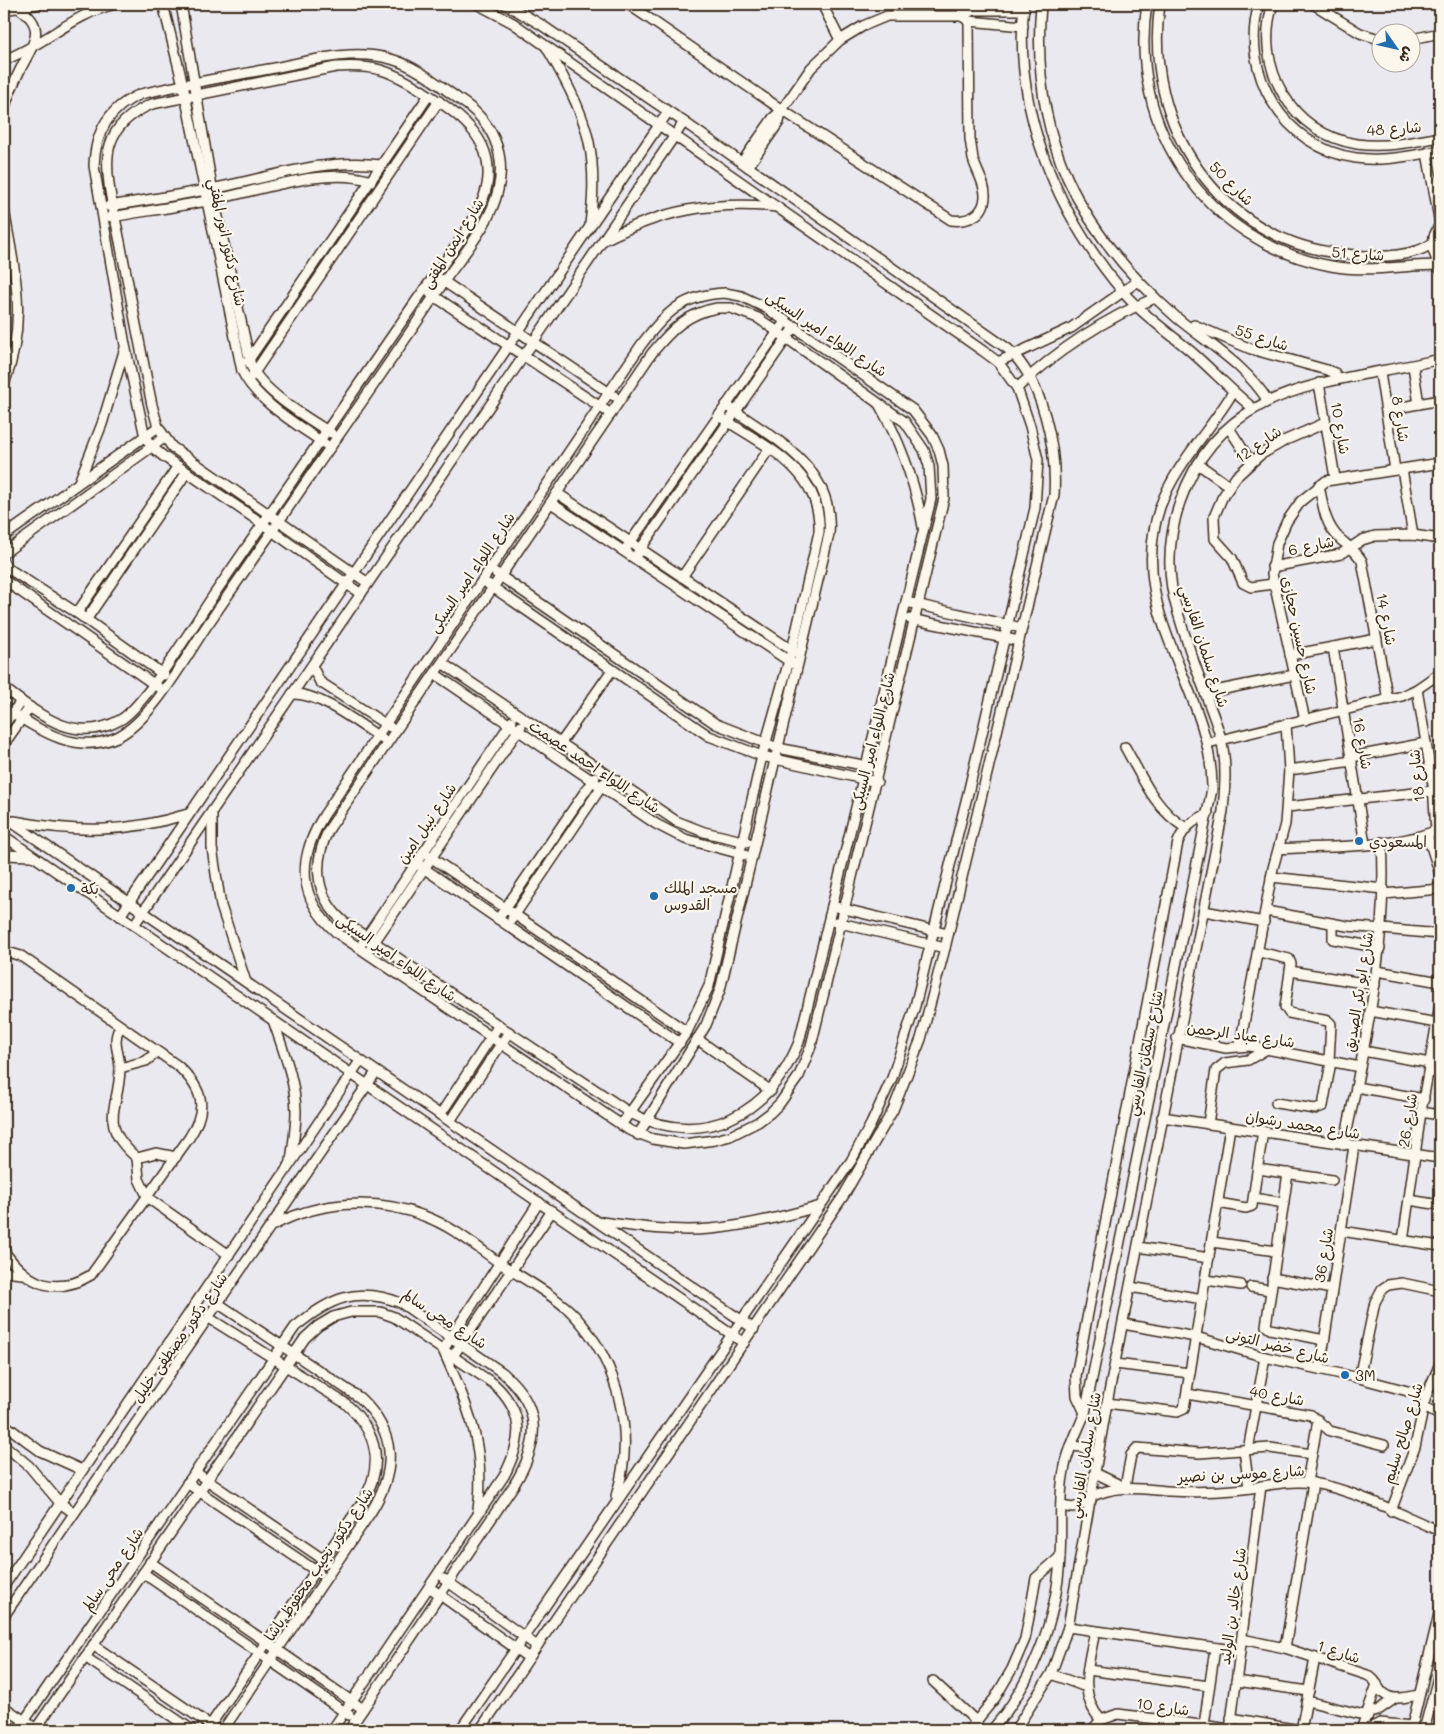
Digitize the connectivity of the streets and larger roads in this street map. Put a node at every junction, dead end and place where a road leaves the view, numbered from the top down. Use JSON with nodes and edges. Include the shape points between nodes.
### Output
{"nodes":[{"id":1,"x":38,"y":4,"type":"edge"},
{"id":2,"x":116,"y":4,"type":"edge"},
{"id":3,"x":163,"y":4,"type":"edge"},
{"id":4,"x":181,"y":4,"type":"edge"},
{"id":5,"x":477,"y":4,"type":"edge"},
{"id":6,"x":505,"y":4,"type":"edge"},
{"id":7,"x":628,"y":4,"type":"edge"},
{"id":8,"x":822,"y":4,"type":"edge"},
{"id":9,"x":963,"y":4,"type":"edge"},
{"id":10,"x":1041,"y":4,"type":"edge"},
{"id":11,"x":1147,"y":4,"type":"edge"},
{"id":12,"x":1160,"y":4,"type":"edge"},
{"id":13,"x":1259,"y":4,"type":"edge"},
{"id":14,"x":1273,"y":4,"type":"edge"},
{"id":15,"x":1314,"y":4,"type":"edge"},
{"id":16,"x":1024,"y":7,"type":"edge"},
{"id":17,"x":18,"y":8,"type":"junction"},
{"id":18,"x":4,"y":10,"type":"edge"},
{"id":19,"x":966,"y":19,"type":"junction"},
{"id":20,"x":1023,"y":26,"type":"junction"},
{"id":21,"x":1440,"y":33,"type":"edge"},
{"id":22,"x":1372,"y":37,"type":"edge"},
{"id":23,"x":1422,"y":37,"type":"edge"},
{"id":24,"x":840,"y":40,"type":"junction"},
{"id":25,"x":545,"y":45,"type":"junction"},
{"id":26,"x":34,"y":46,"type":"junction"},
{"id":27,"x":4,"y":60,"type":"edge"},
{"id":28,"x":195,"y":82,"type":"junction"},
{"id":29,"x":183,"y":85,"type":"junction"},
{"id":30,"x":429,"y":95,"type":"junction"},
{"id":31,"x":197,"y":96,"type":"junction"},
{"id":32,"x":1284,"y":96,"type":"junction"},
{"id":33,"x":185,"y":98,"type":"junction"},
{"id":34,"x":439,"y":101,"type":"junction"},
{"id":35,"x":1273,"y":104,"type":"junction"},
{"id":36,"x":4,"y":110,"type":"edge"},
{"id":37,"x":782,"y":110,"type":"junction"},
{"id":38,"x":668,"y":112,"type":"junction"},
{"id":39,"x":1169,"y":114,"type":"junction"},
{"id":40,"x":1157,"y":118,"type":"junction"},
{"id":41,"x":684,"y":122,"type":"junction"},
{"id":42,"x":659,"y":124,"type":"junction"},
{"id":43,"x":675,"y":134,"type":"junction"},
{"id":44,"x":1440,"y":137,"type":"edge"},
{"id":45,"x":1440,"y":151,"type":"edge"},
{"id":46,"x":1427,"y":153,"type":"junction"},
{"id":47,"x":381,"y":165,"type":"junction"},
{"id":48,"x":745,"y":165,"type":"junction"},
{"id":49,"x":371,"y":181,"type":"junction"},
{"id":50,"x":208,"y":190,"type":"junction"},
{"id":51,"x":210,"y":200,"type":"junction"},
{"id":52,"x":114,"y":206,"type":"junction"},
{"id":53,"x":4,"y":208,"type":"edge"},
{"id":54,"x":101,"y":208,"type":"junction"},
{"id":55,"x":780,"y":208,"type":"junction"},
{"id":56,"x":115,"y":216,"type":"junction"},
{"id":57,"x":103,"y":218,"type":"junction"},
{"id":58,"x":1440,"y":224,"type":"edge"},
{"id":59,"x":590,"y":226,"type":"junction"},
{"id":60,"x":1437,"y":241,"type":"edge"},
{"id":61,"x":602,"y":242,"type":"junction"},
{"id":62,"x":1278,"y":250,"type":"joint"},
{"id":63,"x":1439,"y":266,"type":"edge"},
{"id":64,"x":434,"y":276,"type":"junction"},
{"id":65,"x":1138,"y":280,"type":"junction"},
{"id":66,"x":444,"y":282,"type":"junction"},
{"id":67,"x":424,"y":290,"type":"junction"},
{"id":68,"x":1123,"y":293,"type":"junction"},
{"id":69,"x":435,"y":296,"type":"junction"},
{"id":70,"x":1155,"y":298,"type":"junction"},
{"id":71,"x":1137,"y":306,"type":"junction"},
{"id":72,"x":1178,"y":318,"type":"junction"},
{"id":73,"x":786,"y":320,"type":"junction"},
{"id":74,"x":272,"y":326,"type":"junction"},
{"id":75,"x":795,"y":326,"type":"junction"},
{"id":76,"x":777,"y":331,"type":"junction"},
{"id":77,"x":282,"y":332,"type":"junction"},
{"id":78,"x":518,"y":332,"type":"junction"},
{"id":79,"x":787,"y":338,"type":"junction"},
{"id":80,"x":533,"y":342,"type":"junction"},
{"id":81,"x":641,"y":344,"type":"junction"},
{"id":82,"x":126,"y":345,"type":"junction"},
{"id":83,"x":509,"y":345,"type":"junction"},
{"id":84,"x":652,"y":353,"type":"junction"},
{"id":85,"x":524,"y":355,"type":"junction"},
{"id":86,"x":1015,"y":356,"type":"junction"},
{"id":87,"x":1440,"y":359,"type":"edge"},
{"id":88,"x":249,"y":360,"type":"junction"},
{"id":89,"x":998,"y":362,"type":"junction"},
{"id":90,"x":1412,"y":366,"type":"junction"},
{"id":91,"x":242,"y":371,"type":"junction"},
{"id":92,"x":254,"y":372,"type":"junction"},
{"id":93,"x":1380,"y":373,"type":"junction"},
{"id":94,"x":1030,"y":376,"type":"junction"},
{"id":95,"x":1337,"y":378,"type":"junction"},
{"id":96,"x":248,"y":382,"type":"junction"},
{"id":97,"x":1319,"y":382,"type":"junction"},
{"id":98,"x":4,"y":385,"type":"edge"},
{"id":99,"x":1017,"y":388,"type":"junction"},
{"id":100,"x":1233,"y":392,"type":"junction"},
{"id":101,"x":609,"y":393,"type":"junction"},
{"id":102,"x":620,"y":400,"type":"junction"},
{"id":103,"x":1440,"y":400,"type":"edge"},
{"id":104,"x":877,"y":401,"type":"junction"},
{"id":105,"x":1268,"y":401,"type":"junction"},
{"id":106,"x":1419,"y":404,"type":"junction"},
{"id":107,"x":726,"y":405,"type":"junction"},
{"id":108,"x":600,"y":406,"type":"junction"},
{"id":109,"x":1254,"y":408,"type":"junction"},
{"id":110,"x":1386,"y":410,"type":"junction"},
{"id":111,"x":735,"y":412,"type":"junction"},
{"id":112,"x":611,"y":414,"type":"junction"},
{"id":113,"x":719,"y":416,"type":"junction"},
{"id":114,"x":728,"y":422,"type":"junction"},
{"id":115,"x":1325,"y":423,"type":"junction"},
{"id":116,"x":158,"y":427,"type":"junction"},
{"id":117,"x":1229,"y":428,"type":"junction"},
{"id":118,"x":327,"y":430,"type":"junction"},
{"id":119,"x":337,"y":436,"type":"junction"},
{"id":120,"x":144,"y":437,"type":"junction"},
{"id":121,"x":164,"y":438,"type":"junction"},
{"id":122,"x":320,"y":440,"type":"junction"},
{"id":123,"x":152,"y":447,"type":"junction"},
{"id":124,"x":330,"y":447,"type":"junction"},
{"id":125,"x":768,"y":449,"type":"junction"},
{"id":126,"x":1251,"y":462,"type":"junction"},
{"id":127,"x":1440,"y":463,"type":"edge"},
{"id":128,"x":1198,"y":464,"type":"junction"},
{"id":129,"x":178,"y":466,"type":"junction"},
{"id":130,"x":1398,"y":469,"type":"junction"},
{"id":131,"x":187,"y":472,"type":"junction"},
{"id":132,"x":1335,"y":478,"type":"junction"},
{"id":133,"x":79,"y":483,"type":"junction"},
{"id":134,"x":1319,"y":485,"type":"junction"},
{"id":135,"x":1230,"y":486,"type":"junction"},
{"id":136,"x":557,"y":493,"type":"junction"},
{"id":137,"x":551,"y":503,"type":"junction"},
{"id":138,"x":270,"y":513,"type":"junction"},
{"id":139,"x":280,"y":520,"type":"junction"},
{"id":140,"x":262,"y":524,"type":"junction"},
{"id":141,"x":923,"y":530,"type":"junction"},
{"id":142,"x":272,"y":531,"type":"junction"},
{"id":143,"x":1413,"y":535,"type":"junction"},
{"id":144,"x":4,"y":536,"type":"edge"},
{"id":145,"x":1440,"y":539,"type":"edge"},
{"id":146,"x":631,"y":542,"type":"junction"},
{"id":147,"x":1351,"y":548,"type":"junction"},
{"id":148,"x":640,"y":549,"type":"junction"},
{"id":149,"x":624,"y":552,"type":"junction"},
{"id":150,"x":4,"y":553,"type":"edge"},
{"id":151,"x":634,"y":558,"type":"junction"},
{"id":152,"x":4,"y":563,"type":"edge"},
{"id":153,"x":1272,"y":567,"type":"junction"},
{"id":154,"x":489,"y":569,"type":"junction"},
{"id":155,"x":354,"y":573,"type":"junction"},
{"id":156,"x":501,"y":576,"type":"junction"},
{"id":157,"x":682,"y":577,"type":"junction"},
{"id":158,"x":4,"y":580,"type":"edge"},
{"id":159,"x":482,"y":580,"type":"junction"},
{"id":160,"x":368,"y":583,"type":"junction"},
{"id":161,"x":346,"y":584,"type":"junction"},
{"id":162,"x":1273,"y":584,"type":"junction"},
{"id":163,"x":493,"y":587,"type":"junction"},
{"id":164,"x":361,"y":594,"type":"junction"},
{"id":165,"x":906,"y":602,"type":"junction"},
{"id":166,"x":920,"y":605,"type":"junction"},
{"id":167,"x":77,"y":614,"type":"junction"},
{"id":168,"x":903,"y":617,"type":"junction"},
{"id":169,"x":86,"y":620,"type":"junction"},
{"id":170,"x":916,"y":620,"type":"junction"},
{"id":171,"x":1009,"y":624,"type":"junction"},
{"id":172,"x":1022,"y":628,"type":"junction"},
{"id":173,"x":1005,"y":638,"type":"junction"},
{"id":174,"x":1376,"y":639,"type":"junction"},
{"id":175,"x":1019,"y":641,"type":"junction"},
{"id":176,"x":1333,"y":647,"type":"junction"},
{"id":177,"x":792,"y":650,"type":"junction"},
{"id":178,"x":800,"y":656,"type":"junction"},
{"id":179,"x":1290,"y":656,"type":"junction"},
{"id":180,"x":789,"y":661,"type":"junction"},
{"id":181,"x":442,"y":663,"type":"junction"},
{"id":182,"x":312,"y":666,"type":"junction"},
{"id":183,"x":797,"y":667,"type":"junction"},
{"id":184,"x":612,"y":670,"type":"junction"},
{"id":185,"x":160,"y":673,"type":"junction"},
{"id":186,"x":1440,"y":673,"type":"edge"},
{"id":187,"x":435,"y":674,"type":"junction"},
{"id":188,"x":1294,"y":675,"type":"junction"},
{"id":189,"x":170,"y":680,"type":"junction"},
{"id":190,"x":153,"y":683,"type":"junction"},
{"id":191,"x":4,"y":688,"type":"edge"},
{"id":192,"x":1417,"y":689,"type":"junction"},
{"id":193,"x":163,"y":690,"type":"junction"},
{"id":194,"x":1205,"y":693,"type":"junction"},
{"id":195,"x":292,"y":694,"type":"junction"},
{"id":196,"x":1388,"y":700,"type":"junction"},
{"id":197,"x":21,"y":701,"type":"junction"},
{"id":198,"x":4,"y":707,"type":"edge"},
{"id":199,"x":30,"y":707,"type":"junction"},
{"id":200,"x":1343,"y":711,"type":"junction"},
{"id":201,"x":13,"y":712,"type":"junction"},
{"id":202,"x":517,"y":714,"type":"junction"},
{"id":203,"x":22,"y":718,"type":"junction"},
{"id":204,"x":525,"y":720,"type":"junction"},
{"id":205,"x":1305,"y":720,"type":"junction"},
{"id":206,"x":386,"y":724,"type":"junction"},
{"id":207,"x":1286,"y":724,"type":"junction"},
{"id":208,"x":4,"y":725,"type":"edge"},
{"id":209,"x":510,"y":725,"type":"junction"},
{"id":210,"x":396,"y":731,"type":"junction"},
{"id":211,"x":518,"y":731,"type":"junction"},
{"id":212,"x":378,"y":736,"type":"junction"},
{"id":213,"x":1221,"y":739,"type":"junction"},
{"id":214,"x":388,"y":742,"type":"junction"},
{"id":215,"x":1208,"y":743,"type":"junction"},
{"id":216,"x":1426,"y":743,"type":"junction"},
{"id":217,"x":4,"y":744,"type":"edge"},
{"id":218,"x":560,"y":744,"type":"junction"},
{"id":219,"x":766,"y":744,"type":"junction"},
{"id":220,"x":778,"y":748,"type":"junction"},
{"id":221,"x":1125,"y":748,"type":"dead end"},
{"id":222,"x":762,"y":756,"type":"junction"},
{"id":223,"x":1351,"y":759,"type":"junction"},
{"id":224,"x":775,"y":760,"type":"junction"},
{"id":225,"x":866,"y":766,"type":"junction"},
{"id":226,"x":880,"y":768,"type":"junction"},
{"id":227,"x":1289,"y":770,"type":"junction"},
{"id":228,"x":599,"y":771,"type":"junction"},
{"id":229,"x":608,"y":777,"type":"junction"},
{"id":230,"x":863,"y":779,"type":"junction"},
{"id":231,"x":592,"y":781,"type":"junction"},
{"id":232,"x":877,"y":782,"type":"junction"},
{"id":233,"x":601,"y":787,"type":"junction"},
{"id":234,"x":1433,"y":791,"type":"junction"},
{"id":235,"x":1358,"y":800,"type":"junction"},
{"id":236,"x":1287,"y":807,"type":"junction"},
{"id":237,"x":212,"y":811,"type":"junction"},
{"id":238,"x":188,"y":814,"type":"junction"},
{"id":239,"x":1208,"y":814,"type":"junction"},
{"id":240,"x":6,"y":818,"type":"edge"},
{"id":241,"x":1186,"y":828,"type":"junction"},
{"id":242,"x":1438,"y":830,"type":"edge"},
{"id":243,"x":1427,"y":834,"type":"junction"},
{"id":244,"x":4,"y":836,"type":"edge"},
{"id":245,"x":743,"y":842,"type":"junction"},
{"id":246,"x":1382,"y":842,"type":"junction"},
{"id":247,"x":754,"y":844,"type":"junction"},
{"id":248,"x":1365,"y":844,"type":"junction"},
{"id":249,"x":1279,"y":850,"type":"junction"},
{"id":250,"x":424,"y":852,"type":"junction"},
{"id":251,"x":4,"y":854,"type":"edge"},
{"id":252,"x":740,"y":854,"type":"junction"},
{"id":253,"x":33,"y":856,"type":"junction"},
{"id":254,"x":751,"y":857,"type":"junction"},
{"id":255,"x":432,"y":858,"type":"junction"},
{"id":256,"x":416,"y":863,"type":"junction"},
{"id":257,"x":424,"y":869,"type":"junction"},
{"id":258,"x":1440,"y":874,"type":"edge"},
{"id":259,"x":1271,"y":878,"type":"junction"},
{"id":260,"x":1440,"y":889,"type":"edge"},
{"id":261,"x":1384,"y":892,"type":"junction"},
{"id":262,"x":129,"y":902,"type":"junction"},
{"id":263,"x":832,"y":906,"type":"junction"},
{"id":264,"x":506,"y":908,"type":"junction"},
{"id":265,"x":845,"y":909,"type":"junction"},
{"id":266,"x":1204,"y":911,"type":"junction"},
{"id":267,"x":1266,"y":911,"type":"junction"},
{"id":268,"x":143,"y":912,"type":"junction"},
{"id":269,"x":515,"y":914,"type":"junction"},
{"id":270,"x":120,"y":916,"type":"junction"},
{"id":271,"x":498,"y":919,"type":"junction"},
{"id":272,"x":829,"y":920,"type":"junction"},
{"id":273,"x":1264,"y":922,"type":"junction"},
{"id":274,"x":842,"y":924,"type":"junction"},
{"id":275,"x":1333,"y":924,"type":"junction"},
{"id":276,"x":134,"y":925,"type":"junction"},
{"id":277,"x":507,"y":925,"type":"junction"},
{"id":278,"x":933,"y":930,"type":"junction"},
{"id":279,"x":1382,"y":930,"type":"junction"},
{"id":280,"x":948,"y":934,"type":"junction"},
{"id":281,"x":1440,"y":934,"type":"edge"},
{"id":282,"x":366,"y":937,"type":"junction"},
{"id":283,"x":374,"y":943,"type":"junction"},
{"id":284,"x":930,"y":944,"type":"junction"},
{"id":285,"x":358,"y":948,"type":"junction"},
{"id":286,"x":945,"y":948,"type":"junction"},
{"id":287,"x":1380,"y":948,"type":"junction"},
{"id":288,"x":4,"y":951,"type":"edge"},
{"id":289,"x":1259,"y":952,"type":"junction"},
{"id":290,"x":367,"y":954,"type":"junction"},
{"id":291,"x":1290,"y":971,"type":"junction"},
{"id":292,"x":1377,"y":971,"type":"junction"},
{"id":293,"x":246,"y":982,"type":"junction"},
{"id":294,"x":1440,"y":982,"type":"edge"},
{"id":295,"x":1375,"y":985,"type":"junction"},
{"id":296,"x":1440,"y":1005,"type":"edge"},
{"id":297,"x":1370,"y":1011,"type":"junction"},
{"id":298,"x":273,"y":1020,"type":"junction"},
{"id":299,"x":1437,"y":1023,"type":"junction"},
{"id":300,"x":499,"y":1025,"type":"junction"},
{"id":301,"x":120,"y":1027,"type":"junction"},
{"id":302,"x":510,"y":1032,"type":"junction"},
{"id":303,"x":687,"y":1032,"type":"junction"},
{"id":304,"x":490,"y":1038,"type":"junction"},
{"id":305,"x":1177,"y":1038,"type":"junction"},
{"id":306,"x":697,"y":1040,"type":"junction"},
{"id":307,"x":680,"y":1043,"type":"junction"},
{"id":308,"x":501,"y":1045,"type":"junction"},
{"id":309,"x":1240,"y":1046,"type":"junction"},
{"id":310,"x":1265,"y":1050,"type":"junction"},
{"id":311,"x":1363,"y":1051,"type":"junction"},
{"id":312,"x":157,"y":1052,"type":"junction"},
{"id":313,"x":360,"y":1061,"type":"junction"},
{"id":314,"x":1433,"y":1061,"type":"edge"},
{"id":315,"x":1330,"y":1062,"type":"junction"},
{"id":316,"x":1360,"y":1067,"type":"junction"},
{"id":317,"x":120,"y":1068,"type":"junction"},
{"id":318,"x":376,"y":1072,"type":"junction"},
{"id":319,"x":350,"y":1074,"type":"junction"},
{"id":320,"x":1440,"y":1074,"type":"edge"},
{"id":321,"x":367,"y":1085,"type":"junction"},
{"id":322,"x":1356,"y":1087,"type":"junction"},
{"id":323,"x":771,"y":1091,"type":"junction"},
{"id":324,"x":1424,"y":1099,"type":"junction"},
{"id":325,"x":1276,"y":1103,"type":"dead end"},
{"id":326,"x":1421,"y":1112,"type":"junction"},
{"id":327,"x":630,"y":1113,"type":"junction"},
{"id":328,"x":440,"y":1115,"type":"junction"},
{"id":329,"x":1440,"y":1115,"type":"edge"},
{"id":330,"x":1162,"y":1117,"type":"junction"},
{"id":331,"x":646,"y":1120,"type":"junction"},
{"id":332,"x":450,"y":1122,"type":"junction"},
{"id":333,"x":1208,"y":1124,"type":"junction"},
{"id":334,"x":621,"y":1125,"type":"junction"},
{"id":335,"x":1230,"y":1127,"type":"junction"},
{"id":336,"x":1263,"y":1131,"type":"junction"},
{"id":337,"x":638,"y":1135,"type":"junction"},
{"id":338,"x":1344,"y":1145,"type":"junction"},
{"id":339,"x":1354,"y":1146,"type":"junction"},
{"id":340,"x":1415,"y":1154,"type":"junction"},
{"id":341,"x":176,"y":1156,"type":"junction"},
{"id":342,"x":137,"y":1158,"type":"junction"},
{"id":343,"x":1440,"y":1158,"type":"edge"},
{"id":344,"x":290,"y":1164,"type":"junction"},
{"id":345,"x":1258,"y":1169,"type":"junction"},
{"id":346,"x":1288,"y":1173,"type":"junction"},
{"id":347,"x":1332,"y":1180,"type":"dead end"},
{"id":348,"x":148,"y":1198,"type":"junction"},
{"id":349,"x":1254,"y":1198,"type":"junction"},
{"id":350,"x":1409,"y":1200,"type":"junction"},
{"id":351,"x":539,"y":1202,"type":"junction"},
{"id":352,"x":1218,"y":1203,"type":"junction"},
{"id":353,"x":1284,"y":1203,"type":"junction"},
{"id":354,"x":1440,"y":1205,"type":"edge"},
{"id":355,"x":817,"y":1208,"type":"junction"},
{"id":356,"x":552,"y":1211,"type":"junction"},
{"id":357,"x":601,"y":1222,"type":"junction"},
{"id":358,"x":272,"y":1227,"type":"junction"},
{"id":359,"x":1341,"y":1231,"type":"junction"},
{"id":360,"x":1403,"y":1241,"type":"junction"},
{"id":361,"x":1212,"y":1242,"type":"junction"},
{"id":362,"x":1440,"y":1246,"type":"edge"},
{"id":363,"x":1138,"y":1247,"type":"junction"},
{"id":364,"x":4,"y":1251,"type":"edge"},
{"id":365,"x":1276,"y":1252,"type":"junction"},
{"id":366,"x":229,"y":1255,"type":"junction"},
{"id":367,"x":1209,"y":1258,"type":"junction"},
{"id":368,"x":499,"y":1262,"type":"junction"},
{"id":369,"x":511,"y":1270,"type":"junction"},
{"id":370,"x":4,"y":1272,"type":"edge"},
{"id":371,"x":22,"y":1274,"type":"junction"},
{"id":372,"x":1272,"y":1278,"type":"junction"},
{"id":373,"x":1206,"y":1280,"type":"junction"},
{"id":374,"x":1241,"y":1286,"type":"dead end"},
{"id":375,"x":1130,"y":1287,"type":"junction"},
{"id":376,"x":1251,"y":1287,"type":"dead end"},
{"id":377,"x":1332,"y":1289,"type":"junction"},
{"id":378,"x":1270,"y":1290,"type":"junction"},
{"id":379,"x":1440,"y":1291,"type":"edge"},
{"id":380,"x":1202,"y":1299,"type":"junction"},
{"id":381,"x":219,"y":1304,"type":"junction"},
{"id":382,"x":209,"y":1318,"type":"junction"},
{"id":383,"x":741,"y":1320,"type":"junction"},
{"id":384,"x":1123,"y":1324,"type":"junction"},
{"id":385,"x":754,"y":1329,"type":"junction"},
{"id":386,"x":731,"y":1334,"type":"junction"},
{"id":387,"x":451,"y":1337,"type":"junction"},
{"id":388,"x":1196,"y":1337,"type":"junction"},
{"id":389,"x":1324,"y":1340,"type":"junction"},
{"id":390,"x":744,"y":1343,"type":"junction"},
{"id":391,"x":461,"y":1344,"type":"junction"},
{"id":392,"x":282,"y":1345,"type":"junction"},
{"id":393,"x":443,"y":1350,"type":"junction"},
{"id":394,"x":294,"y":1353,"type":"junction"},
{"id":395,"x":453,"y":1356,"type":"junction"},
{"id":396,"x":1265,"y":1357,"type":"junction"},
{"id":397,"x":273,"y":1358,"type":"junction"},
{"id":398,"x":1115,"y":1364,"type":"junction"},
{"id":399,"x":1440,"y":1364,"type":"edge"},
{"id":400,"x":285,"y":1366,"type":"junction"},
{"id":401,"x":1320,"y":1369,"type":"junction"},
{"id":402,"x":1190,"y":1373,"type":"junction"},
{"id":403,"x":1359,"y":1378,"type":"junction"},
{"id":404,"x":1187,"y":1394,"type":"junction"},
{"id":405,"x":1426,"y":1396,"type":"junction"},
{"id":406,"x":1107,"y":1403,"type":"junction"},
{"id":407,"x":1256,"y":1405,"type":"junction"},
{"id":408,"x":1424,"y":1408,"type":"junction"},
{"id":409,"x":1085,"y":1413,"type":"junction"},
{"id":410,"x":1440,"y":1415,"type":"edge"},
{"id":411,"x":1318,"y":1420,"type":"junction"},
{"id":412,"x":4,"y":1424,"type":"edge"},
{"id":413,"x":1384,"y":1444,"type":"dead end"},
{"id":414,"x":4,"y":1445,"type":"edge"},
{"id":415,"x":1071,"y":1446,"type":"junction"},
{"id":416,"x":389,"y":1448,"type":"junction"},
{"id":417,"x":375,"y":1449,"type":"junction"},
{"id":418,"x":1246,"y":1450,"type":"junction"},
{"id":419,"x":1097,"y":1454,"type":"junction"},
{"id":420,"x":1312,"y":1454,"type":"junction"},
{"id":421,"x":82,"y":1470,"type":"junction"},
{"id":422,"x":195,"y":1472,"type":"junction"},
{"id":423,"x":1095,"y":1473,"type":"junction"},
{"id":424,"x":207,"y":1480,"type":"junction"},
{"id":425,"x":188,"y":1483,"type":"junction"},
{"id":426,"x":1310,"y":1483,"type":"junction"},
{"id":427,"x":1261,"y":1486,"type":"junction"},
{"id":428,"x":1125,"y":1487,"type":"junction"},
{"id":429,"x":1249,"y":1488,"type":"junction"},
{"id":430,"x":199,"y":1491,"type":"junction"},
{"id":431,"x":1091,"y":1499,"type":"junction"},
{"id":432,"x":60,"y":1503,"type":"junction"},
{"id":433,"x":362,"y":1503,"type":"junction"},
{"id":434,"x":614,"y":1504,"type":"junction"},
{"id":435,"x":1061,"y":1506,"type":"junction"},
{"id":436,"x":373,"y":1510,"type":"junction"},
{"id":437,"x":1391,"y":1511,"type":"junction"},
{"id":438,"x":74,"y":1513,"type":"junction"},
{"id":439,"x":478,"y":1513,"type":"junction"},
{"id":440,"x":1440,"y":1531,"type":"edge"},
{"id":441,"x":1060,"y":1557,"type":"junction"},
{"id":442,"x":323,"y":1560,"type":"junction"},
{"id":443,"x":150,"y":1562,"type":"junction"},
{"id":444,"x":333,"y":1567,"type":"junction"},
{"id":445,"x":315,"y":1570,"type":"junction"},
{"id":446,"x":143,"y":1573,"type":"junction"},
{"id":447,"x":438,"y":1574,"type":"junction"},
{"id":448,"x":326,"y":1578,"type":"junction"},
{"id":449,"x":448,"y":1582,"type":"junction"},
{"id":450,"x":4,"y":1586,"type":"edge"},
{"id":451,"x":429,"y":1587,"type":"junction"},
{"id":452,"x":440,"y":1595,"type":"junction"},
{"id":453,"x":1440,"y":1614,"type":"edge"},
{"id":454,"x":4,"y":1616,"type":"edge"},
{"id":455,"x":1068,"y":1627,"type":"junction"},
{"id":456,"x":1095,"y":1631,"type":"junction"},
{"id":457,"x":525,"y":1637,"type":"junction"},
{"id":458,"x":1242,"y":1639,"type":"junction"},
{"id":459,"x":1436,"y":1641,"type":"edge"},
{"id":460,"x":266,"y":1643,"type":"junction"},
{"id":461,"x":93,"y":1645,"type":"junction"},
{"id":462,"x":538,"y":1646,"type":"junction"},
{"id":463,"x":516,"y":1648,"type":"junction"},
{"id":464,"x":1215,"y":1648,"type":"junction"},
{"id":465,"x":1285,"y":1648,"type":"junction"},
{"id":466,"x":277,"y":1650,"type":"junction"},
{"id":467,"x":1240,"y":1651,"type":"junction"},
{"id":468,"x":259,"y":1653,"type":"junction"},
{"id":469,"x":85,"y":1657,"type":"junction"},
{"id":470,"x":529,"y":1658,"type":"junction"},
{"id":471,"x":1315,"y":1658,"type":"junction"},
{"id":472,"x":270,"y":1661,"type":"junction"},
{"id":473,"x":1088,"y":1670,"type":"junction"},
{"id":474,"x":1440,"y":1670,"type":"edge"},
{"id":475,"x":1052,"y":1674,"type":"junction"},
{"id":476,"x":1236,"y":1680,"type":"junction"},
{"id":477,"x":933,"y":1681,"type":"dead end"},
{"id":478,"x":1377,"y":1684,"type":"junction"},
{"id":479,"x":1209,"y":1686,"type":"junction"},
{"id":480,"x":1086,"y":1687,"type":"junction"},
{"id":481,"x":1309,"y":1691,"type":"junction"},
{"id":482,"x":1419,"y":1695,"type":"junction"},
{"id":483,"x":1394,"y":1699,"type":"junction"},
{"id":484,"x":1436,"y":1700,"type":"edge"},
{"id":485,"x":1307,"y":1701,"type":"junction"},
{"id":486,"x":351,"y":1702,"type":"junction"},
{"id":487,"x":4,"y":1707,"type":"edge"},
{"id":488,"x":363,"y":1710,"type":"junction"},
{"id":489,"x":344,"y":1712,"type":"junction"},
{"id":490,"x":1371,"y":1713,"type":"junction"},
{"id":491,"x":1231,"y":1718,"type":"junction"},
{"id":492,"x":356,"y":1720,"type":"junction"},
{"id":493,"x":25,"y":1721,"type":"junction"},
{"id":494,"x":977,"y":1722,"type":"junction"},
{"id":495,"x":4,"y":1723,"type":"edge"},
{"id":496,"x":1096,"y":1725,"type":"edge"},
{"id":497,"x":1204,"y":1725,"type":"junction"},
{"id":498,"x":1397,"y":1725,"type":"junction"},
{"id":499,"x":1187,"y":1727,"type":"edge"},
{"id":500,"x":208,"y":1728,"type":"edge"},
{"id":501,"x":1411,"y":1728,"type":"edge"},
{"id":502,"x":17,"y":1730,"type":"edge"},
{"id":503,"x":36,"y":1730,"type":"edge"},
{"id":504,"x":192,"y":1730,"type":"edge"},
{"id":505,"x":223,"y":1730,"type":"edge"},
{"id":506,"x":332,"y":1730,"type":"edge"},
{"id":507,"x":349,"y":1730,"type":"edge"},
{"id":508,"x":460,"y":1730,"type":"edge"},
{"id":509,"x":480,"y":1730,"type":"edge"},
{"id":510,"x":969,"y":1730,"type":"edge"},
{"id":511,"x":992,"y":1730,"type":"edge"},
{"id":512,"x":1015,"y":1730,"type":"edge"},
{"id":513,"x":1230,"y":1730,"type":"edge"},
{"id":514,"x":1301,"y":1730,"type":"edge"},
{"id":515,"x":1361,"y":1730,"type":"edge"},
{"id":516,"x":1366,"y":1730,"type":"edge"},
{"id":517,"x":1424,"y":1730,"type":"edge"}],
"edges":[{"from":1,"to":17,"type":"street"},
{"from":2,"to":26,"type":"street","via":[[86,14]]},
{"from":3,"to":29,"type":"street","name":"شارع دكتور انور المفتي"},
{"from":4,"to":28,"type":"street","name":"شارع دكتور انور المفتي"},
{"from":5,"to":25,"type":"street"},
{"from":6,"to":38,"type":"street","via":[[540,24]]},
{"from":7,"to":37,"type":"street"},
{"from":8,"to":24,"type":"street"},
{"from":9,"to":19,"type":"street"},
{"from":10,"to":65,"type":"street","via":[[1040,72],[1045,113],[1054,144],[1079,204]]},
{"from":11,"to":40,"type":"street","name":"شارع 50","via":[[1143,48],[1147,84]]},
{"from":12,"to":39,"type":"street","name":"شارع 50","via":[[1157,65]]},
{"from":13,"to":35,"type":"street","name":"شارع 48","via":[[1254,54]]},
{"from":14,"to":32,"type":"street","name":"شارع 48","via":[[1266,33],[1267,50],[1276,82]]},
{"from":15,"to":22,"type":"street","via":[[1360,33]]},
{"from":16,"to":19,"type":"street","via":[[973,10]]},
{"from":16,"to":20,"type":"street"},
{"from":17,"to":18,"type":"street"},
{"from":17,"to":26,"type":"street","via":[[27,13],[34,23]]},
{"from":19,"to":20,"type":"street"},
{"from":19,"to":24,"type":"street","via":[[887,16]]},
{"from":19,"to":37,"type":"street","via":[[970,139],[985,195],[982,207],[963,222],[951,220]]},
{"from":20,"to":68,"type":"street","via":[[1024,75],[1041,150],[1069,213]]},
{"from":21,"to":23,"type":"street"},
{"from":24,"to":37,"type":"street","via":[[810,68]]},
{"from":25,"to":42,"type":"street"},
{"from":25,"to":59,"type":"street","via":[[569,87],[586,127],[594,170]]},
{"from":26,"to":27,"type":"street"},
{"from":26,"to":36,"type":"street","via":[[9,92]]},
{"from":28,"to":29,"type":"street","name":"شارع ايمن المفتى"},
{"from":28,"to":31,"type":"street","name":"شارع دكتور انور المفتي"},
{"from":28,"to":66,"type":"street","name":"شارع ايمن المفتى","via":[[336,56],[375,56],[412,68],[478,112],[492,131],[499,152],[498,190],[482,227]]},
{"from":29,"to":33,"type":"street","name":"شارع دكتور انور المفتي"},
{"from":29,"to":54,"type":"street","name":"شارع ايمن المفتى","via":[[129,99],[109,116],[94,153]]},
{"from":30,"to":31,"type":"street","name":"شارع ايمن المفتى","via":[[397,76],[352,66]]},
{"from":30,"to":34,"type":"street","name":"شارع ايمن المفتى"},
{"from":30,"to":47,"type":"street"},
{"from":31,"to":33,"type":"street","name":"شارع ايمن المفتى"},
{"from":31,"to":50,"type":"street","name":"شارع دكتور انور المفتي"},
{"from":32,"to":35,"type":"street"},
{"from":32,"to":44,"type":"street","name":"شارع 48","via":[[1307,123],[1339,140],[1376,146]]},
{"from":33,"to":50,"type":"street","name":"شارع دكتور انور المفتي"},
{"from":33,"to":52,"type":"street","name":"شارع ايمن المفتى","via":[[140,109],[122,122],[114,133],[107,159]]},
{"from":34,"to":64,"type":"street","name":"شارع ايمن المفتى","via":[[458,113],[477,134],[483,146],[488,173],[480,205]]},
{"from":34,"to":77,"type":"street"},
{"from":35,"to":46,"type":"street","name":"شارع 48","via":[[1294,129],[1331,152],[1376,160]]},
{"from":37,"to":48,"type":"street","via":[[779,122]]},
{"from":38,"to":41,"type":"street"},
{"from":38,"to":42,"type":"street"},
{"from":39,"to":40,"type":"street"},
{"from":39,"to":60,"type":"street","name":"شارع 50","via":[[1194,163],[1211,187],[1240,213],[1283,238],[1308,248],[1362,256],[1416,251]]},
{"from":40,"to":62,"type":"street","name":"شارع 50","via":[[1169,147],[1204,198],[1252,238]]},
{"from":41,"to":43,"type":"street"},
{"from":41,"to":48,"type":"street"},
{"from":42,"to":43,"type":"street"},
{"from":42,"to":59,"type":"street"},
{"from":43,"to":55,"type":"street"},
{"from":43,"to":61,"type":"street"},
{"from":45,"to":46,"type":"street","name":"شارع 48"},
{"from":46,"to":58,"type":"street"},
{"from":47,"to":49,"type":"street"},
{"from":47,"to":50,"type":"street","via":[[328,164]]},
{"from":48,"to":86,"type":"street"},
{"from":49,"to":51,"type":"street","via":[[352,176],[328,176]]},
{"from":49,"to":74,"type":"street"},
{"from":50,"to":51,"type":"street","name":"شارع دكتور انور المفتي"},
{"from":50,"to":52,"type":"street"},
{"from":51,"to":56,"type":"street"},
{"from":51,"to":88,"type":"street","name":"شارع دكتور انور المفتي"},
{"from":51,"to":91,"type":"street","name":"شارع دكتور انور المفتي"},
{"from":52,"to":54,"type":"street"},
{"from":52,"to":56,"type":"street","name":"شارع ايمن المفتى"},
{"from":53,"to":98,"type":"street","via":[[18,289],[19,314],[17,339]]},
{"from":54,"to":57,"type":"street","name":"شارع ايمن المفتى"},
{"from":55,"to":61,"type":"street","via":[[743,204],[706,206],[670,213],[635,225]]},
{"from":55,"to":89,"type":"street"},
{"from":56,"to":57,"type":"street"},
{"from":56,"to":116,"type":"street","name":"شارع ايمن المفتى"},
{"from":57,"to":82,"type":"street","name":"شارع ايمن المفتى"},
{"from":58,"to":60,"type":"street"},
{"from":59,"to":78,"type":"street"},
{"from":60,"to":63,"type":"street","name":"شارع 51"},
{"from":61,"to":80,"type":"street"},
{"from":62,"to":63,"type":"street","name":"شارع 51","via":[[1306,261],[1360,270]]},
{"from":64,"to":66,"type":"street"},
{"from":64,"to":67,"type":"street","name":"شارع ايمن المفتى"},
{"from":65,"to":68,"type":"street"},
{"from":65,"to":70,"type":"street"},
{"from":66,"to":69,"type":"street","name":"شارع ايمن المفتى"},
{"from":66,"to":78,"type":"street"},
{"from":67,"to":69,"type":"street"},
{"from":67,"to":118,"type":"street","name":"شارع ايمن المفتى"},
{"from":68,"to":71,"type":"street"},
{"from":68,"to":86,"type":"street","via":[[1071,328]]},
{"from":69,"to":83,"type":"street"},
{"from":69,"to":119,"type":"street","name":"شارع ايمن المفتى"},
{"from":70,"to":71,"type":"street"},
{"from":70,"to":72,"type":"street"},
{"from":71,"to":94,"type":"street","via":[[1081,337]]},
{"from":71,"to":100,"type":"street"},
{"from":72,"to":95,"type":"street","name":"شارع 55","via":[[1251,349],[1327,370]]},
{"from":72,"to":105,"type":"street","via":[[1244,371]]},
{"from":73,"to":75,"type":"street","name":"شارع اللواء امير السبكى"},
{"from":73,"to":76,"type":"street"},
{"from":73,"to":81,"type":"street","name":"شارع اللواء امير السبكى","via":[[741,296],[710,294],[681,303]]},
{"from":74,"to":77,"type":"street"},
{"from":74,"to":88,"type":"street"},
{"from":75,"to":79,"type":"street"},
{"from":75,"to":166,"type":"street","name":"شارع اللواء امير السبكى","via":[[901,399],[932,435],[943,466],[944,498]]},
{"from":76,"to":79,"type":"street","name":"شارع اللواء امير السبكى"},
{"from":76,"to":84,"type":"street","name":"شارع اللواء امير السبكى","via":[[745,312],[731,308],[710,309],[678,323]]},
{"from":76,"to":107,"type":"street"},
{"from":77,"to":92,"type":"street"},
{"from":78,"to":80,"type":"street"},
{"from":78,"to":83,"type":"street"},
{"from":79,"to":104,"type":"street","name":"شارع اللواء امير السبكى"},
{"from":79,"to":111,"type":"street"},
{"from":80,"to":85,"type":"street"},
{"from":80,"to":101,"type":"street"},
{"from":81,"to":84,"type":"street"},
{"from":81,"to":101,"type":"street","name":"شارع اللواء امير السبكى"},
{"from":82,"to":120,"type":"street","name":"شارع ايمن المفتى"},
{"from":82,"to":133,"type":"street","via":[[102,424]]},
{"from":83,"to":85,"type":"street"},
{"from":83,"to":155,"type":"street"},
{"from":84,"to":102,"type":"street","name":"شارع اللواء امير السبكى"},
{"from":85,"to":108,"type":"street"},
{"from":85,"to":160,"type":"street"},
{"from":86,"to":89,"type":"street"},
{"from":86,"to":94,"type":"street"},
{"from":87,"to":90,"type":"street","name":"شارع سلمان الفارسي"},
{"from":88,"to":91,"type":"street"},
{"from":88,"to":92,"type":"street","name":"شارع دكتور انور المفتي"},
{"from":89,"to":99,"type":"street"},
{"from":90,"to":93,"type":"street","name":"شارع سلمان الفارسي"},
{"from":90,"to":106,"type":"street"},
{"from":91,"to":96,"type":"street","name":"شارع دكتور انور المفتي"},
{"from":92,"to":96,"type":"street"},
{"from":92,"to":118,"type":"street","name":"شارع دكتور انور المفتي","via":[[272,392]]},
{"from":93,"to":95,"type":"street","name":"شارع سلمان الفارسي"},
{"from":93,"to":110,"type":"street","name":"شارع 8"},
{"from":94,"to":99,"type":"street"},
{"from":94,"to":172,"type":"street","via":[[1044,415],[1055,474],[1054,495]]},
{"from":95,"to":97,"type":"street","name":"شارع سلمان الفارسي"},
{"from":96,"to":122,"type":"street","name":"شارع دكتور انور المفتي","via":[[262,397]]},
{"from":97,"to":105,"type":"street","name":"شارع سلمان الفارسي"},
{"from":97,"to":115,"type":"street","name":"شارع 10"},
{"from":99,"to":171,"type":"street","via":[[1038,460],[1038,488]]},
{"from":100,"to":109,"type":"street"},
{"from":100,"to":215,"type":"street","name":"شارع سلمان الفارسي","via":[[1174,478],[1160,507],[1151,563],[1158,612]]},
{"from":101,"to":102,"type":"street"},
{"from":101,"to":108,"type":"street","name":"شارع اللواء امير السبكى"},
{"from":102,"to":112,"type":"street","name":"شارع اللواء امير السبكى"},
{"from":103,"to":106,"type":"street"},
{"from":104,"to":141,"type":"street","via":[[908,463],[918,496]]},
{"from":104,"to":141,"type":"street","name":"شارع اللواء امير السبكى","via":[[905,422],[924,450],[931,483],[929,512]]},
{"from":105,"to":109,"type":"street","name":"شارع سلمان الفارسي"},
{"from":106,"to":110,"type":"street"},
{"from":107,"to":111,"type":"street"},
{"from":107,"to":113,"type":"street"},
{"from":108,"to":112,"type":"street"},
{"from":108,"to":154,"type":"street","name":"شارع اللواء امير السبكى"},
{"from":109,"to":117,"type":"street","name":"شارع سلمان الفارسي"},
{"from":110,"to":130,"type":"street","name":"شارع 8"},
{"from":111,"to":114,"type":"street"},
{"from":111,"to":178,"type":"street","via":[[803,461],[819,482],[829,507],[829,534]]},
{"from":112,"to":136,"type":"street","name":"شارع اللواء امير السبكى"},
{"from":113,"to":114,"type":"street"},
{"from":113,"to":146,"type":"street"},
{"from":114,"to":125,"type":"street"},
{"from":114,"to":148,"type":"street"},
{"from":115,"to":126,"type":"street","name":"شارع 12","via":[[1286,440]]},
{"from":115,"to":132,"type":"street","name":"شارع 10"},
{"from":116,"to":120,"type":"street"},
{"from":116,"to":121,"type":"street","name":"شارع ايمن المفتى"},
{"from":117,"to":126,"type":"street"},
{"from":117,"to":128,"type":"street","name":"شارع سلمان الفارسي"},
{"from":118,"to":119,"type":"street","name":"شارع دكتور انور المفتي"},
{"from":118,"to":122,"type":"street","name":"شارع ايمن المفتى"},
{"from":119,"to":124,"type":"street","name":"شارع ايمن المفتى"},
{"from":120,"to":123,"type":"street"},
{"from":120,"to":133,"type":"street"},
{"from":121,"to":123,"type":"street"},
{"from":121,"to":138,"type":"street","via":[[182,454]]},
{"from":122,"to":124,"type":"street","name":"شارع دكتور انور المفتي"},
{"from":122,"to":138,"type":"street","name":"شارع ايمن المفتى"},
{"from":123,"to":129,"type":"street"},
{"from":123,"to":150,"type":"street"},
{"from":124,"to":139,"type":"street","name":"شارع ايمن المفتى"},
{"from":125,"to":157,"type":"street"},
{"from":125,"to":177,"type":"street","via":[[804,478],[819,516],[819,532]]},
{"from":126,"to":135,"type":"street","name":"شارع 12"},
{"from":127,"to":130,"type":"street","name":"شارع حسين حجازى"},
{"from":128,"to":135,"type":"street"},
{"from":128,"to":194,"type":"street","name":"شارع سلمان الفارسي","via":[[1177,511],[1170,562],[1173,596]]},
{"from":129,"to":131,"type":"street"},
{"from":129,"to":167,"type":"street"},
{"from":130,"to":132,"type":"street","name":"شارع حسين حجازى"},
{"from":130,"to":143,"type":"street","name":"شارع 8"},
{"from":131,"to":140,"type":"street"},
{"from":131,"to":169,"type":"street"},
{"from":132,"to":134,"type":"street","name":"شارع حسين حجازى"},
{"from":133,"to":144,"type":"street"},
{"from":134,"to":147,"type":"street","name":"شارع 14","via":[[1328,525]]},
{"from":134,"to":153,"type":"street","name":"شارع حسين حجازى","via":[[1301,501],[1287,521],[1277,543]]},
{"from":135,"to":162,"type":"street","name":"شارع 12","via":[[1214,517],[1215,538],[1232,558],[1243,583],[1252,587]]},
{"from":136,"to":137,"type":"street","name":"شارع اللواء امير السبكى"},
{"from":136,"to":146,"type":"street"},
{"from":137,"to":149,"type":"street"},
{"from":137,"to":156,"type":"street","name":"شارع اللواء امير السبكى"},
{"from":138,"to":139,"type":"street"},
{"from":138,"to":140,"type":"street","name":"شارع ايمن المفتى"},
{"from":139,"to":142,"type":"street","name":"شارع ايمن المفتى"},
{"from":139,"to":155,"type":"street"},
{"from":140,"to":142,"type":"street"},
{"from":140,"to":185,"type":"street","name":"شارع ايمن المفتى"},
{"from":141,"to":165,"type":"street","name":"شارع اللواء امير السبكى"},
{"from":142,"to":161,"type":"street"},
{"from":142,"to":189,"type":"street","name":"شارع ايمن المفتى"},
{"from":143,"to":145,"type":"street","name":"شارع 6"},
{"from":143,"to":147,"type":"street","name":"شارع 6","via":[[1375,536]]},
{"from":146,"to":148,"type":"street"},
{"from":146,"to":149,"type":"street"},
{"from":147,"to":153,"type":"street","name":"شارع 6","via":[[1341,554]]},
{"from":147,"to":174,"type":"street","name":"شارع 14","via":[[1362,561]]},
{"from":148,"to":151,"type":"street"},
{"from":148,"to":157,"type":"street"},
{"from":149,"to":151,"type":"street"},
{"from":151,"to":180,"type":"street"},
{"from":152,"to":167,"type":"street"},
{"from":153,"to":162,"type":"street","name":"شارع حسين حجازى"},
{"from":154,"to":156,"type":"street"},
{"from":154,"to":159,"type":"street","name":"شارع اللواء امير السبكى"},
{"from":155,"to":160,"type":"street"},
{"from":155,"to":161,"type":"street"},
{"from":156,"to":163,"type":"street","name":"شارع اللواء امير السبكى"},
{"from":156,"to":219,"type":"street","via":[[693,710],[732,732]]},
{"from":157,"to":177,"type":"street"},
{"from":158,"to":190,"type":"street"},
{"from":159,"to":163,"type":"street"},
{"from":159,"to":206,"type":"street","name":"شارع اللواء امير السبكى"},
{"from":160,"to":164,"type":"street"},
{"from":161,"to":164,"type":"street"},
{"from":161,"to":238,"type":"street"},
{"from":162,"to":179,"type":"street","name":"شارع حسين حجازى"},
{"from":163,"to":181,"type":"street","name":"شارع اللواء امير السبكى"},
{"from":163,"to":184,"type":"street"},
{"from":164,"to":182,"type":"street"},
{"from":165,"to":166,"type":"street"},
{"from":165,"to":168,"type":"street","name":"شارع اللواء امير السبكى"},
{"from":166,"to":170,"type":"street","name":"شارع اللواء امير السبكى"},
{"from":166,"to":171,"type":"street"},
{"from":167,"to":169,"type":"street"},
{"from":168,"to":170,"type":"street"},
{"from":168,"to":225,"type":"street","name":"شارع اللواء امير السبكى"},
{"from":169,"to":185,"type":"street"},
{"from":170,"to":173,"type":"street"},
{"from":170,"to":226,"type":"street","name":"شارع اللواء امير السبكى"},
{"from":171,"to":172,"type":"street"},
{"from":171,"to":173,"type":"street"},
{"from":172,"to":175,"type":"street"},
{"from":173,"to":175,"type":"street"},
{"from":173,"to":278,"type":"street"},
{"from":174,"to":176,"type":"street"},
{"from":174,"to":196,"type":"street","name":"شارع 14"},
{"from":175,"to":280,"type":"street"},
{"from":176,"to":179,"type":"street"},
{"from":176,"to":200,"type":"street","name":"شارع 16"},
{"from":177,"to":178,"type":"street"},
{"from":177,"to":180,"type":"street"},
{"from":178,"to":183,"type":"street"},
{"from":179,"to":188,"type":"street","name":"شارع حسين حجازى"},
{"from":180,"to":183,"type":"street"},
{"from":180,"to":219,"type":"street"},
{"from":181,"to":187,"type":"street","name":"شارع اللواء امير السبكى"},
{"from":181,"to":202,"type":"street","name":"شارع اللواء احمد عصمت"},
{"from":182,"to":195,"type":"street"},
{"from":182,"to":206,"type":"street","via":[[320,682]]},
{"from":183,"to":220,"type":"street"},
{"from":184,"to":218,"type":"street"},
{"from":184,"to":222,"type":"street","via":[[709,736]]},
{"from":185,"to":189,"type":"street"},
{"from":185,"to":190,"type":"street","name":"شارع ايمن المفتى"},
{"from":186,"to":192,"type":"street"},
{"from":187,"to":209,"type":"street","name":"شارع اللواء احمد عصمت"},
{"from":187,"to":210,"type":"street","name":"شارع اللواء امير السبكى"},
{"from":188,"to":194,"type":"street"},
{"from":188,"to":205,"type":"street","name":"شارع حسين حجازى"},
{"from":189,"to":193,"type":"street","name":"شارع ايمن المفتى"},
{"from":190,"to":193,"type":"street"},
{"from":190,"to":199,"type":"street","name":"شارع ايمن المفتى","via":[[134,710],[116,722],[93,729],[63,727]]},
{"from":191,"to":197,"type":"street","name":"شارع ايمن المفتى"},
{"from":192,"to":196,"type":"street"},
{"from":192,"to":216,"type":"street","name":"شارع 18"},
{"from":193,"to":203,"type":"street","name":"شارع ايمن المفتى","via":[[132,728],[116,738],[101,742],[70,743]]},
{"from":194,"to":213,"type":"street","name":"شارع سلمان الفارسي"},
{"from":195,"to":212,"type":"street","via":[[318,699]]},
{"from":195,"to":237,"type":"street"},
{"from":196,"to":200,"type":"street"},
{"from":197,"to":199,"type":"street","name":"شارع ايمن المفتى"},
{"from":197,"to":201,"type":"street"},
{"from":198,"to":201,"type":"street","name":"شارع ايمن المفتى"},
{"from":199,"to":203,"type":"street"},
{"from":200,"to":205,"type":"street"},
{"from":200,"to":223,"type":"street","name":"شارع 16"},
{"from":201,"to":203,"type":"street","name":"شارع ايمن المفتى"},
{"from":201,"to":208,"type":"street"},
{"from":202,"to":204,"type":"street","name":"شارع اللواء احمد عصمت"},
{"from":202,"to":209,"type":"street","name":"شارع نبيل امين"},
{"from":203,"to":217,"type":"street"},
{"from":204,"to":211,"type":"street","name":"شارع نبيل امين"},
{"from":204,"to":218,"type":"street","name":"شارع اللواء احمد عصمت"},
{"from":205,"to":207,"type":"street"},
{"from":206,"to":210,"type":"street"},
{"from":206,"to":212,"type":"street","name":"شارع اللواء امير السبكى"},
{"from":207,"to":213,"type":"street"},
{"from":207,"to":227,"type":"street"},
{"from":209,"to":211,"type":"street","name":"شارع اللواء احمد عصمت"},
{"from":209,"to":250,"type":"street","name":"شارع نبيل امين"},
{"from":210,"to":214,"type":"street","name":"شارع اللواء امير السبكى"},
{"from":211,"to":231,"type":"street","name":"شارع اللواء احمد عصمت"},
{"from":211,"to":255,"type":"street","name":"شارع نبيل امين"},
{"from":212,"to":214,"type":"street"},
{"from":212,"to":285,"type":"street","name":"شارع اللواء امير السبكى","via":[[324,815],[306,855],[306,885],[317,912],[337,934]]},
{"from":213,"to":215,"type":"street"},
{"from":213,"to":266,"type":"street","name":"شارع سلمان الفارسي","via":[[1225,775],[1223,811]]},
{"from":214,"to":282,"type":"street","name":"شارع اللواء امير السبكى","via":[[329,830],[318,857],[325,900],[333,912]]},
{"from":215,"to":239,"type":"street","name":"شارع سلمان الفارسي","via":[[1212,775]]},
{"from":216,"to":223,"type":"street"},
{"from":216,"to":234,"type":"street","name":"شارع 18"},
{"from":218,"to":228,"type":"street","name":"شارع اللواء احمد عصمت"},
{"from":219,"to":220,"type":"street"},
{"from":219,"to":222,"type":"street"},
{"from":220,"to":224,"type":"street"},
{"from":220,"to":225,"type":"street"},
{"from":221,"to":241,"type":"street","via":[[1161,809]]},
{"from":222,"to":224,"type":"street"},
{"from":222,"to":245,"type":"street"},
{"from":223,"to":227,"type":"street"},
{"from":223,"to":235,"type":"street","name":"شارع 16"},
{"from":224,"to":230,"type":"street"},
{"from":224,"to":247,"type":"street"},
{"from":225,"to":226,"type":"street"},
{"from":225,"to":230,"type":"street","name":"شارع اللواء امير السبكى"},
{"from":226,"to":232,"type":"street","name":"شارع اللواء امير السبكى"},
{"from":227,"to":236,"type":"street"},
{"from":228,"to":229,"type":"street","name":"شارع اللواء احمد عصمت"},
{"from":228,"to":231,"type":"street"},
{"from":229,"to":233,"type":"street"},
{"from":229,"to":245,"type":"street","name":"شارع اللواء احمد عصمت","via":[[690,828]]},
{"from":230,"to":232,"type":"street"},
{"from":230,"to":263,"type":"street","name":"شارع اللواء امير السبكى"},
{"from":231,"to":233,"type":"street","name":"شارع اللواء احمد عصمت"},
{"from":231,"to":264,"type":"street"},
{"from":232,"to":265,"type":"street","name":"شارع اللواء امير السبكى"},
{"from":233,"to":252,"type":"street","name":"شارع اللواء احمد عصمت","via":[[670,832]]},
{"from":233,"to":269,"type":"street"},
{"from":234,"to":235,"type":"street"},
{"from":234,"to":242,"type":"street","name":"شارع 18"},
{"from":235,"to":236,"type":"street"},
{"from":235,"to":248,"type":"street","name":"شارع 16"},
{"from":236,"to":249,"type":"street"},
{"from":237,"to":268,"type":"street"},
{"from":237,"to":293,"type":"street","via":[[212,848],[220,906]]},
{"from":238,"to":240,"type":"street","via":[[112,830],[60,829]]},
{"from":238,"to":262,"type":"street"},
{"from":239,"to":241,"type":"street"},
{"from":239,"to":409,"type":"street","name":"شارع سلمان الفارسي"},
{"from":240,"to":262,"type":"street"},
{"from":241,"to":409,"type":"street","via":[[1178,842],[1076,1376],[1076,1396]]},
{"from":242,"to":243,"type":"street"},
{"from":243,"to":246,"type":"street"},
{"from":243,"to":258,"type":"street"},
{"from":244,"to":253,"type":"street"},
{"from":245,"to":247,"type":"street","name":"شارع اللواء احمد عصمت"},
{"from":245,"to":252,"type":"street"},
{"from":246,"to":248,"type":"street"},
{"from":246,"to":261,"type":"street","name":"شارع ابو بكر الصديق"},
{"from":247,"to":254,"type":"street"},
{"from":248,"to":249,"type":"street"},
{"from":249,"to":259,"type":"street"},
{"from":250,"to":255,"type":"street"},
{"from":250,"to":256,"type":"street","name":"شارع نبيل امين"},
{"from":251,"to":253,"type":"street"},
{"from":252,"to":254,"type":"street","name":"شارع اللواء احمد عصمت"},
{"from":252,"to":303,"type":"street","via":[[709,986]]},
{"from":253,"to":270,"type":"street"},
{"from":254,"to":306,"type":"street","via":[[720,990]]},
{"from":255,"to":257,"type":"street","name":"شارع نبيل امين"},
{"from":255,"to":264,"type":"street"},
{"from":256,"to":257,"type":"street"},
{"from":256,"to":282,"type":"street","name":"شارع نبيل امين"},
{"from":257,"to":271,"type":"street"},
{"from":257,"to":283,"type":"street","name":"شارع نبيل امين"},
{"from":259,"to":261,"type":"street"},
{"from":259,"to":267,"type":"street"},
{"from":260,"to":261,"type":"street"},
{"from":261,"to":279,"type":"street","name":"شارع ابو بكر الصديق"},
{"from":262,"to":268,"type":"street"},
{"from":262,"to":270,"type":"street"},
{"from":263,"to":265,"type":"street"},
{"from":263,"to":272,"type":"street","name":"شارع اللواء امير السبكى"},
{"from":264,"to":269,"type":"street"},
{"from":264,"to":271,"type":"street"},
{"from":265,"to":274,"type":"street","name":"شارع اللواء امير السبكى"},
{"from":265,"to":278,"type":"street"},
{"from":266,"to":273,"type":"street"},
{"from":266,"to":305,"type":"street","name":"شارع سلمان الفارسي"},
{"from":267,"to":273,"type":"street"},
{"from":267,"to":275,"type":"street"},
{"from":268,"to":276,"type":"street"},
{"from":268,"to":293,"type":"street"},
{"from":269,"to":277,"type":"street"},
{"from":269,"to":303,"type":"street"},
{"from":270,"to":276,"type":"street"},
{"from":271,"to":277,"type":"street"},
{"from":272,"to":274,"type":"street"},
{"from":272,"to":323,"type":"street","name":"شارع اللواء امير السبكى","via":[[799,1042],[792,1060]]},
{"from":273,"to":289,"type":"street"},
{"from":274,"to":284,"type":"street"},
{"from":274,"to":337,"type":"street","name":"شارع اللواء امير السبكى","via":[[812,1046],[799,1076],[780,1103],[758,1122],[715,1140],[676,1143]]},
{"from":275,"to":279,"type":"street"},
{"from":275,"to":287,"type":"street","via":[[1332,937],[1336,941]]},
{"from":276,"to":298,"type":"street"},
{"from":277,"to":307,"type":"street"},
{"from":278,"to":280,"type":"street"},
{"from":278,"to":284,"type":"street"},
{"from":279,"to":281,"type":"street"},
{"from":279,"to":287,"type":"street","name":"شارع ابو بكر الصديق"},
{"from":280,"to":286,"type":"street"},
{"from":282,"to":283,"type":"street","name":"شارع اللواء امير السبكى"},
{"from":282,"to":285,"type":"street","name":"شارع نبيل امين"},
{"from":283,"to":290,"type":"street","name":"شارع نبيل امين"},
{"from":283,"to":300,"type":"street","name":"شارع اللواء امير السبكى"},
{"from":284,"to":286,"type":"street"},
{"from":284,"to":355,"type":"street","via":[[892,1078],[851,1161]]},
{"from":285,"to":290,"type":"street","name":"شارع اللواء امير السبكى"},
{"from":286,"to":385,"type":"street","via":[[921,1039],[893,1110],[861,1168]]},
{"from":287,"to":292,"type":"street","name":"شارع ابو بكر الصديق"},
{"from":288,"to":301,"type":"street","via":[[21,956]]},
{"from":289,"to":291,"type":"street","via":[[1286,957],[1291,964]]},
{"from":289,"to":309,"type":"street"},
{"from":290,"to":304,"type":"street","name":"شارع اللواء امير السبكى"},
{"from":291,"to":295,"type":"street"},
{"from":291,"to":315,"type":"street","via":[[1286,1010],[1331,1024]]},
{"from":292,"to":294,"type":"street"},
{"from":292,"to":295,"type":"street","name":"شارع ابو بكر الصديق"},
{"from":293,"to":313,"type":"street"},
{"from":295,"to":297,"type":"street","name":"شارع ابو بكر الصديق"},
{"from":296,"to":299,"type":"street","name":"شارع 26"},
{"from":297,"to":299,"type":"street"},
{"from":297,"to":311,"type":"street","name":"شارع ابو بكر الصديق"},
{"from":298,"to":319,"type":"street"},
{"from":298,"to":344,"type":"street","via":[[294,1094],[296,1112]]},
{"from":299,"to":314,"type":"street","name":"شارع 26"},
{"from":300,"to":302,"type":"street","name":"شارع اللواء امير السبكى"},
{"from":300,"to":304,"type":"street"},
{"from":301,"to":312,"type":"street"},
{"from":301,"to":317,"type":"street","via":[[115,1042]]},
{"from":302,"to":308,"type":"street"},
{"from":302,"to":327,"type":"street","name":"شارع اللواء امير السبكى"},
{"from":303,"to":307,"type":"street"},
{"from":304,"to":308,"type":"street","name":"شارع اللواء امير السبكى"},
{"from":304,"to":328,"type":"street"},
{"from":305,"to":309,"type":"street","name":"شارع عباد الرحمن","via":[[1226,1048]]},
{"from":305,"to":330,"type":"street","name":"شارع سلمان الفارسي"},
{"from":306,"to":323,"type":"street"},
{"from":306,"to":331,"type":"street"},
{"from":307,"to":327,"type":"street"},
{"from":308,"to":332,"type":"street"},
{"from":308,"to":334,"type":"street","name":"شارع اللواء امير السبكى"},
{"from":309,"to":310,"type":"street","name":"شارع عباد الرحمن"},
{"from":310,"to":315,"type":"street","name":"شارع عباد الرحمن"},
{"from":310,"to":333,"type":"street","via":[[1248,1060],[1225,1063],[1216,1070]]},
{"from":311,"to":314,"type":"street"},
{"from":311,"to":316,"type":"street","name":"شارع ابو بكر الصديق"},
{"from":312,"to":317,"type":"street","via":[[146,1061]]},
{"from":312,"to":341,"type":"street","via":[[192,1078],[201,1101],[198,1124]]},
{"from":313,"to":318,"type":"street"},
{"from":313,"to":319,"type":"street","name":"شارع دكتور مصطفى خليل"},
{"from":314,"to":320,"type":"street"},
{"from":314,"to":324,"type":"street","name":"شارع 26"},
{"from":315,"to":316,"type":"street","name":"شارع عباد الرحمن"},
{"from":315,"to":325,"type":"street","via":[[1323,1106],[1315,1109]]},
{"from":316,"to":322,"type":"street","name":"شارع ابو بكر الصديق"},
{"from":317,"to":342,"type":"street","via":[[114,1098],[116,1135]]},
{"from":318,"to":321,"type":"street","name":"شارع دكتور مصطفى خليل"},
{"from":318,"to":328,"type":"street"},
{"from":319,"to":321,"type":"street"},
{"from":319,"to":344,"type":"street","name":"شارع دكتور مصطفى خليل"},
{"from":321,"to":351,"type":"street"},
{"from":321,"to":358,"type":"street","name":"شارع دكتور مصطفى خليل"},
{"from":322,"to":324,"type":"street"},
{"from":322,"to":338,"type":"street","name":"شارع ابو بكر الصديق"},
{"from":323,"to":331,"type":"street","name":"شارع اللواء امير السبكى","via":[[748,1109],[706,1126],[680,1128]]},
{"from":324,"to":326,"type":"street","name":"شارع 26"},
{"from":326,"to":329,"type":"street"},
{"from":326,"to":340,"type":"street","name":"شارع 26"},
{"from":327,"to":331,"type":"street","name":"شارع اللواء امير السبكى"},
{"from":327,"to":334,"type":"street"},
{"from":328,"to":332,"type":"street"},
{"from":330,"to":333,"type":"street","name":"شارع محمد رشوان"},
{"from":330,"to":363,"type":"street","name":"شارع سلمان الفارسي"},
{"from":331,"to":337,"type":"street"},
{"from":332,"to":357,"type":"street"},
{"from":333,"to":335,"type":"street","name":"شارع محمد رشوان"},
{"from":334,"to":337,"type":"street","name":"شارع اللواء امير السبكى"},
{"from":335,"to":336,"type":"street","name":"شارع محمد رشوان"},
{"from":335,"to":352,"type":"street"},
{"from":336,"to":338,"type":"street","name":"شارع محمد رشوان"},
{"from":336,"to":345,"type":"street"},
{"from":338,"to":339,"type":"street","name":"شارع محمد رشوان"},
{"from":339,"to":340,"type":"street","name":"شارع محمد رشوان"},
{"from":339,"to":359,"type":"street","name":"شارع 36"},
{"from":340,"to":343,"type":"street","name":"شارع محمد رشوان"},
{"from":340,"to":350,"type":"street","name":"شارع 26"},
{"from":341,"to":342,"type":"street","via":[[156,1153]]},
{"from":341,"to":348,"type":"street"},
{"from":342,"to":348,"type":"street","via":[[139,1179]]},
{"from":344,"to":366,"type":"street","name":"شارع دكتور مصطفى خليل"},
{"from":345,"to":346,"type":"street"},
{"from":345,"to":349,"type":"street"},
{"from":346,"to":347,"type":"street"},
{"from":346,"to":353,"type":"street"},
{"from":348,"to":366,"type":"street"},
{"from":348,"to":371,"type":"street","via":[[91,1275],[77,1283],[61,1286],[40,1283]]},
{"from":349,"to":352,"type":"street","via":[[1252,1206],[1246,1208]]},
{"from":349,"to":353,"type":"street"},
{"from":350,"to":354,"type":"street"},
{"from":350,"to":360,"type":"street","name":"شارع 26"},
{"from":351,"to":356,"type":"street"},
{"from":351,"to":368,"type":"street"},
{"from":352,"to":361,"type":"street"},
{"from":353,"to":365,"type":"street"},
{"from":355,"to":357,"type":"street","via":[[710,1229],[656,1229]]},
{"from":355,"to":383,"type":"street"},
{"from":356,"to":369,"type":"street"},
{"from":356,"to":386,"type":"street"},
{"from":357,"to":383,"type":"street"},
{"from":358,"to":368,"type":"street","via":[[291,1216],[313,1210],[378,1204],[425,1216]]},
{"from":358,"to":381,"type":"street","name":"شارع دكتور مصطفى خليل"},
{"from":359,"to":360,"type":"street"},
{"from":359,"to":377,"type":"street","name":"شارع 36"},
{"from":360,"to":362,"type":"street"},
{"from":361,"to":365,"type":"street"},
{"from":361,"to":367,"type":"street"},
{"from":363,"to":367,"type":"street"},
{"from":363,"to":375,"type":"street","name":"شارع سلمان الفارسي"},
{"from":364,"to":371,"type":"street"},
{"from":365,"to":372,"type":"street"},
{"from":366,"to":421,"type":"street","name":"شارع دكتور مصطفى خليل"},
{"from":367,"to":373,"type":"street"},
{"from":368,"to":369,"type":"street"},
{"from":368,"to":387,"type":"street"},
{"from":369,"to":391,"type":"street"},
{"from":369,"to":434,"type":"street","via":[[574,1314],[598,1346],[612,1377],[622,1412],[625,1450]]},
{"from":370,"to":371,"type":"street"},
{"from":372,"to":377,"type":"street"},
{"from":372,"to":378,"type":"street"},
{"from":373,"to":374,"type":"street"},
{"from":373,"to":380,"type":"street"},
{"from":375,"to":380,"type":"street"},
{"from":375,"to":384,"type":"street","name":"شارع سلمان الفارسي"},
{"from":376,"to":378,"type":"street"},
{"from":377,"to":389,"type":"street","name":"شارع 36"},
{"from":378,"to":389,"type":"street","via":[[1267,1328]]},
{"from":379,"to":403,"type":"street","via":[[1402,1283],[1382,1290],[1374,1302]]},
{"from":380,"to":388,"type":"street"},
{"from":381,"to":382,"type":"street","name":"شارع دكتور مصطفى خليل"},
{"from":381,"to":392,"type":"street","name":"شارع دكتور نجيب محفوظ باشا"},
{"from":382,"to":397,"type":"street","name":"شارع دكتور نجيب محفوظ باشا"},
{"from":382,"to":438,"type":"street","name":"شارع دكتور مصطفى خليل"},
{"from":383,"to":385,"type":"street"},
{"from":383,"to":386,"type":"street"},
{"from":384,"to":388,"type":"street","name":"شارع خضر التونى"},
{"from":384,"to":398,"type":"street","name":"شارع سلمان الفارسي"},
{"from":385,"to":390,"type":"street"},
{"from":386,"to":390,"type":"street"},
{"from":386,"to":434,"type":"street"},
{"from":387,"to":391,"type":"street","name":"شارع محى سالم"},
{"from":387,"to":392,"type":"street","name":"شارع محى سالم","via":[[401,1303],[365,1294],[348,1296],[312,1313]]},
{"from":387,"to":393,"type":"street"},
{"from":388,"to":396,"type":"street","name":"شارع خضر التونى"},
{"from":388,"to":402,"type":"street"},
{"from":389,"to":401,"type":"street","name":"شارع 36"},
{"from":390,"to":462,"type":"street"},
{"from":391,"to":395,"type":"street"},
{"from":391,"to":449,"type":"street","name":"شارع محى سالم","via":[[517,1385],[527,1400],[534,1432],[527,1464]]},
{"from":392,"to":394,"type":"street","name":"شارع دكتور نجيب محفوظ باشا"},
{"from":392,"to":397,"type":"street","name":"شارع محى سالم"},
{"from":393,"to":394,"type":"street","name":"شارع محى سالم","via":[[394,1317],[366,1310],[333,1317],[304,1338]]},
{"from":393,"to":395,"type":"street","name":"شارع محى سالم"},
{"from":393,"to":439,"type":"street","via":[[476,1434],[481,1474]]},
{"from":394,"to":400,"type":"street","name":"شارع محى سالم"},
{"from":394,"to":416,"type":"street","name":"شارع دكتور نجيب محفوظ باشا","via":[[360,1398],[374,1412],[384,1429]]},
{"from":395,"to":439,"type":"street","name":"شارع محى سالم","via":[[504,1394],[517,1416],[518,1444],[514,1458]]},
{"from":396,"to":401,"type":"street","name":"شارع خضر التونى"},
{"from":396,"to":407,"type":"street"},
{"from":397,"to":400,"type":"street","name":"شارع دكتور نجيب محفوظ باشا"},
{"from":397,"to":422,"type":"street","name":"شارع محى سالم"},
{"from":398,"to":402,"type":"street"},
{"from":398,"to":406,"type":"street","name":"شارع سلمان الفارسي"},
{"from":399,"to":405,"type":"street","name":"شارع صالح سليم"},
{"from":400,"to":417,"type":"street","name":"شارع دكتور نجيب محفوظ باشا","via":[[359,1415]]},
{"from":400,"to":424,"type":"street","name":"شارع محى سالم"},
{"from":401,"to":403,"type":"street","name":"شارع خضر التونى"},
{"from":402,"to":404,"type":"street"},
{"from":403,"to":405,"type":"street","name":"شارع خضر التونى"},
{"from":404,"to":406,"type":"street","via":[[1184,1409],[1180,1412]]},
{"from":404,"to":407,"type":"street","name":"شارع 40"},
{"from":405,"to":408,"type":"street","name":"شارع صالح سليم"},
{"from":406,"to":419,"type":"street","name":"شارع سلمان الفارسي"},
{"from":407,"to":411,"type":"street","name":"شارع 40","via":[[1311,1415]]},
{"from":407,"to":418,"type":"street"},
{"from":408,"to":410,"type":"street"},
{"from":408,"to":437,"type":"street","name":"شارع صالح سليم","via":[[1415,1447]]},
{"from":409,"to":415,"type":"street","name":"شارع سلمان الفارسي"},
{"from":411,"to":413,"type":"street","name":"شارع 40","via":[[1330,1431]]},
{"from":411,"to":420,"type":"street"},
{"from":412,"to":421,"type":"street","via":[[40,1451]]},
{"from":414,"to":432,"type":"street","via":[[29,1466]]},
{"from":415,"to":419,"type":"street","via":[[1083,1447]]},
{"from":415,"to":435,"type":"street","name":"شارع سلمان الفارسي","via":[[1064,1472]]},
{"from":416,"to":417,"type":"street"},
{"from":416,"to":436,"type":"street","name":"شارع دكتور نجيب محفوظ باشا","via":[[387,1480]]},
{"from":417,"to":433,"type":"street","name":"شارع دكتور نجيب محفوظ باشا","via":[[374,1477]]},
{"from":418,"to":420,"type":"street","via":[[1284,1449]]},
{"from":418,"to":428,"type":"street","via":[[1199,1453],[1137,1448],[1131,1455]]},
{"from":418,"to":429,"type":"street"},
{"from":419,"to":423,"type":"street","name":"شارع سلمان الفارسي"},
{"from":420,"to":426,"type":"street"},
{"from":421,"to":432,"type":"street","name":"شارع دكتور مصطفى خليل"},
{"from":422,"to":424,"type":"street"},
{"from":422,"to":425,"type":"street","name":"شارع محى سالم"},
{"from":423,"to":428,"type":"street","name":"شارع موسى بن نصير"},
{"from":423,"to":431,"type":"street","name":"شارع سلمان الفارسي"},
{"from":424,"to":430,"type":"street","name":"شارع محى سالم"},
{"from":424,"to":442,"type":"street"},
{"from":425,"to":430,"type":"street"},
{"from":425,"to":493,"type":"street","name":"شارع محى سالم"},
{"from":426,"to":427,"type":"street","name":"شارع موسى بن نصير"},
{"from":426,"to":437,"type":"street","name":"شارع موسى بن نصير","via":[[1344,1492]]},
{"from":426,"to":465,"type":"street"},
{"from":427,"to":429,"type":"street","name":"شارع موسى بن نصير"},
{"from":427,"to":458,"type":"street","name":"شارع خالد بن الوليد"},
{"from":428,"to":429,"type":"street","name":"شارع موسى بن نصير","via":[[1200,1492]]},
{"from":428,"to":431,"type":"street","name":"شارع موسى بن نصير"},
{"from":430,"to":443,"type":"street","name":"شارع محى سالم"},
{"from":430,"to":445,"type":"street"},
{"from":431,"to":435,"type":"street","name":"شارع موسى بن نصير","via":[[1080,1508]]},
{"from":431,"to":455,"type":"street","name":"شارع سلمان الفارسي"},
{"from":432,"to":438,"type":"street"},
{"from":432,"to":450,"type":"street","name":"شارع دكتور مصطفى خليل"},
{"from":433,"to":436,"type":"street"},
{"from":433,"to":442,"type":"street","name":"شارع دكتور نجيب محفوظ باشا"},
{"from":434,"to":457,"type":"street"},
{"from":435,"to":441,"type":"street","name":"شارع سلمان الفارسي"},
{"from":436,"to":444,"type":"street","name":"شارع دكتور نجيب محفوظ باشا"},
{"from":437,"to":440,"type":"street","name":"شارع موسى بن نصير"},
{"from":438,"to":454,"type":"street","name":"شارع دكتور مصطفى خليل"},
{"from":439,"to":447,"type":"street","name":"شارع محى سالم"},
{"from":441,"to":494,"type":"street","via":[[1036,1578],[1025,1639],[1012,1669]]},
{"from":441,"to":511,"type":"street","name":"شارع سلمان الفارسي","via":[[1049,1623],[1034,1668]]},
{"from":442,"to":444,"type":"street"},
{"from":442,"to":445,"type":"street","name":"شارع دكتور نجيب محفوظ باشا"},
{"from":443,"to":446,"type":"street","name":"شارع محى سالم"},
{"from":443,"to":460,"type":"street"},
{"from":444,"to":448,"type":"street","name":"شارع دكتور نجيب محفوظ باشا"},
{"from":445,"to":448,"type":"street"},
{"from":445,"to":460,"type":"street","name":"شارع دكتور نجيب محفوظ باشا"},
{"from":446,"to":461,"type":"street","name":"شارع محى سالم"},
{"from":446,"to":468,"type":"street"},
{"from":447,"to":449,"type":"street"},
{"from":447,"to":451,"type":"street","name":"شارع محى سالم"},
{"from":448,"to":466,"type":"street","name":"شارع دكتور نجيب محفوظ باشا"},
{"from":449,"to":452,"type":"street","name":"شارع محى سالم"},
{"from":449,"to":457,"type":"street"},
{"from":451,"to":452,"type":"street"},
{"from":451,"to":486,"type":"street","name":"شارع محى سالم"},
{"from":452,"to":463,"type":"street"},
{"from":452,"to":488,"type":"street","name":"شارع محى سالم"},
{"from":453,"to":459,"type":"street"},
{"from":455,"to":456,"type":"street"},
{"from":455,"to":475,"type":"street","name":"شارع سلمان الفارسي"},
{"from":456,"to":464,"type":"street"},
{"from":456,"to":473,"type":"street"},
{"from":457,"to":462,"type":"street"},
{"from":457,"to":463,"type":"street"},
{"from":458,"to":465,"type":"street","name":"شارع 1"},
{"from":458,"to":467,"type":"street","name":"شارع خالد بن الوليد"},
{"from":459,"to":482,"type":"street"},
{"from":460,"to":466,"type":"street"},
{"from":460,"to":468,"type":"street","name":"شارع دكتور نجيب محفوظ باشا"},
{"from":461,"to":469,"type":"street","name":"شارع محى سالم"},
{"from":461,"to":500,"type":"street"},
{"from":462,"to":470,"type":"street"},
{"from":463,"to":470,"type":"street"},
{"from":463,"to":508,"type":"street"},
{"from":464,"to":467,"type":"street"},
{"from":464,"to":479,"type":"street"},
{"from":465,"to":471,"type":"street","name":"شارع 1"},
{"from":466,"to":472,"type":"street","name":"شارع دكتور نجيب محفوظ باشا"},
{"from":466,"to":486,"type":"street"},
{"from":467,"to":476,"type":"street","name":"شارع خالد بن الوليد"},
{"from":468,"to":472,"type":"street"},
{"from":468,"to":500,"type":"street","name":"شارع دكتور نجيب محفوظ باشا"},
{"from":469,"to":503,"type":"street","name":"شارع محى سالم"},
{"from":469,"to":504,"type":"street"},
{"from":470,"to":509,"type":"street"},
{"from":471,"to":478,"type":"street","name":"شارع 1","via":[[1367,1675]]},
{"from":471,"to":481,"type":"street"},
{"from":472,"to":489,"type":"street"},
{"from":472,"to":505,"type":"street","name":"شارع دكتور نجيب محفوظ باشا"},
{"from":473,"to":479,"type":"street"},
{"from":473,"to":480,"type":"street"},
{"from":474,"to":484,"type":"street"},
{"from":475,"to":480,"type":"street"},
{"from":475,"to":512,"type":"street","name":"شارع سلمان الفارسي"},
{"from":476,"to":481,"type":"street"},
{"from":476,"to":491,"type":"street","name":"شارع خالد بن الوليد"},
{"from":477,"to":494,"type":"street"},
{"from":478,"to":483,"type":"street","name":"شارع 1","via":[[1384,1694]]},
{"from":478,"to":490,"type":"street"},
{"from":479,"to":497,"type":"street"},
{"from":480,"to":496,"type":"street"},
{"from":481,"to":485,"type":"street"},
{"from":482,"to":483,"type":"street"},
{"from":482,"to":501,"type":"street"},
{"from":483,"to":490,"type":"street"},
{"from":484,"to":517,"type":"street"},
{"from":485,"to":490,"type":"street"},
{"from":485,"to":514,"type":"street"},
{"from":486,"to":488,"type":"street"},
{"from":486,"to":489,"type":"street","name":"شارع محى سالم"},
{"from":487,"to":493,"type":"street"},
{"from":488,"to":492,"type":"street","name":"شارع محى سالم"},
{"from":489,"to":492,"type":"street"},
{"from":489,"to":506,"type":"street","name":"شارع محى سالم"},
{"from":490,"to":498,"type":"street"},
{"from":490,"to":515,"type":"street"},
{"from":491,"to":513,"type":"street","name":"شارع خالد بن الوليد"},
{"from":491,"to":514,"type":"street"},
{"from":492,"to":507,"type":"street","name":"شارع محى سالم"},
{"from":493,"to":502,"type":"street","name":"شارع محى سالم"},
{"from":493,"to":503,"type":"street"},
{"from":494,"to":510,"type":"street"},
{"from":495,"to":502,"type":"street"},
{"from":496,"to":499,"type":"street","name":"شارع 10","via":[[1118,1714]]},
{"from":497,"to":499,"type":"street","name":"شارع 10"},
{"from":497,"to":513,"type":"street","name":"شارع 10"},
{"from":498,"to":501,"type":"street"},
{"from":498,"to":516,"type":"street","via":[[1380,1723]]}]}
